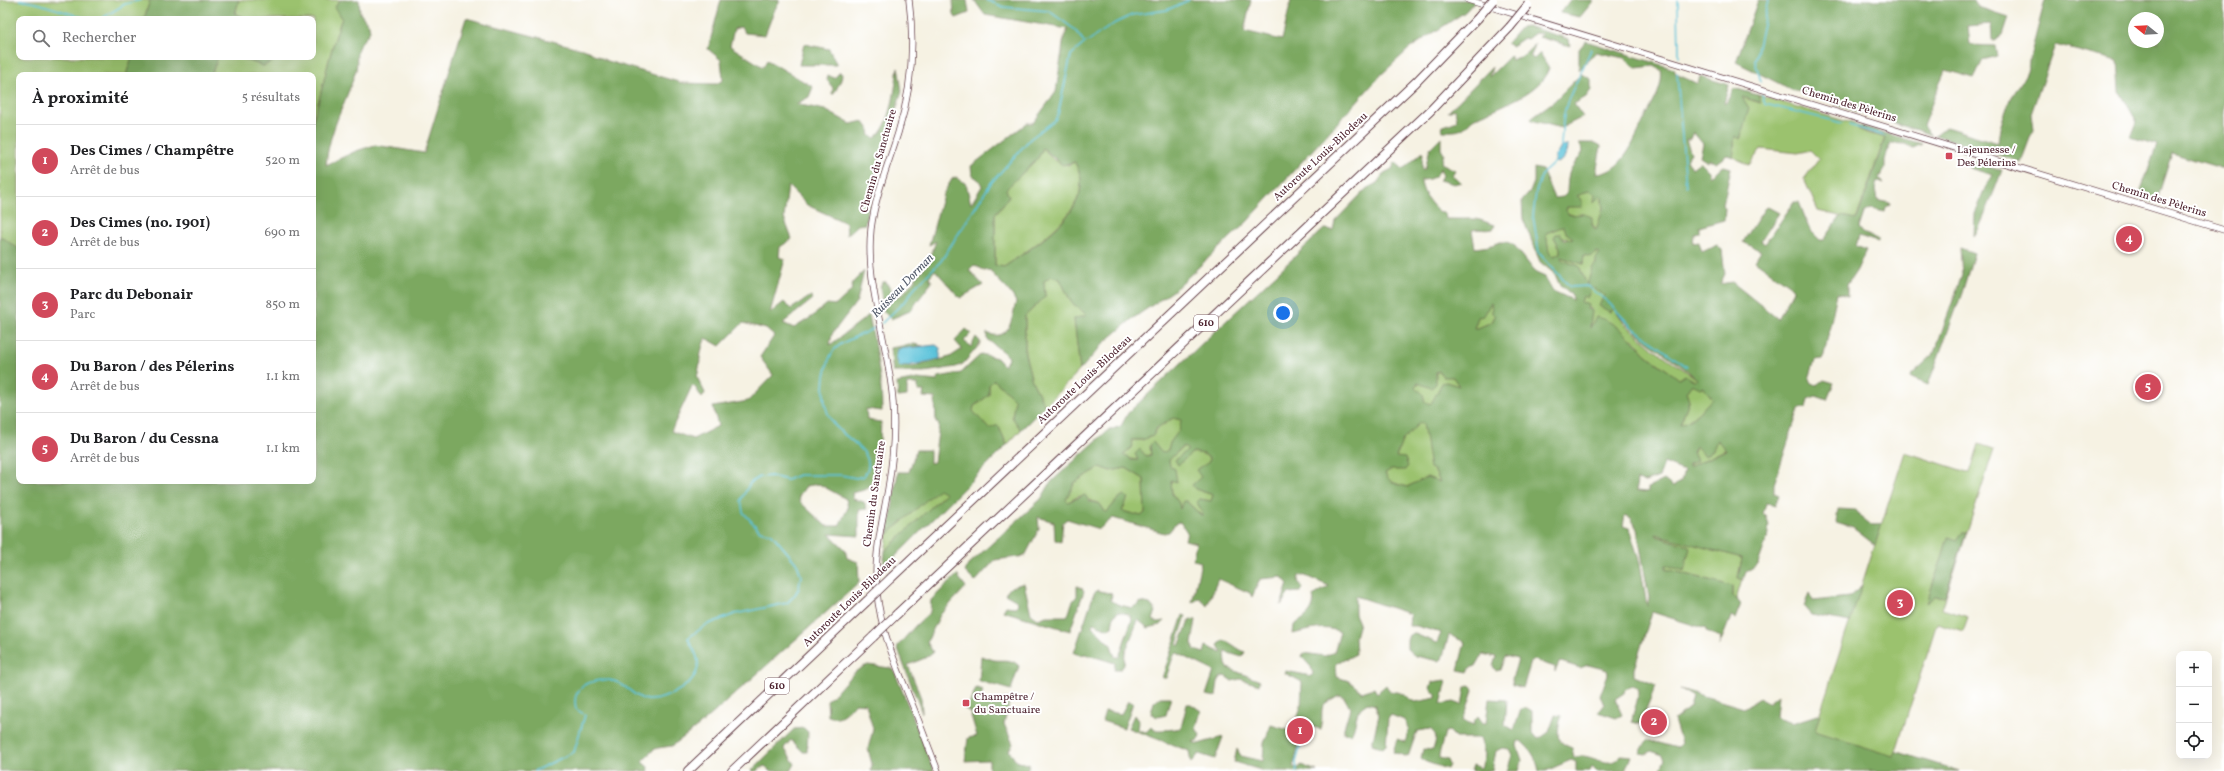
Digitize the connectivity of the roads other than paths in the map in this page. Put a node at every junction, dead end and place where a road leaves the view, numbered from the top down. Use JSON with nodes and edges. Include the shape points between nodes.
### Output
{"nodes":[{"id":1,"x":909,"y":0,"type":"edge"},
{"id":2,"x":1468,"y":0,"type":"edge"},
{"id":3,"x":1493,"y":0,"type":"edge"},
{"id":4,"x":1530,"y":3,"type":"edge"},
{"id":5,"x":2224,"y":230,"type":"edge"},
{"id":6,"x":688,"y":771,"type":"edge"},
{"id":7,"x":732,"y":771,"type":"edge"},
{"id":8,"x":938,"y":771,"type":"edge"}],
"edges":[{"from":1,"to":8,"type":"street","name":"Chemin du Sanctuaire","via":[[913,45],[910,82],[902,118],[876,201],[871,229],[872,266],[891,385],[893,431],[890,479],[877,560],[878,604],[889,645]]},
{"from":2,"to":5,"type":"street","name":"Chemin des Pèlerins"},
{"from":3,"to":6,"type":"highway","name":"Autoroute Louis-Bilodeau","number":"610","bridge":true,"via":[[1416,82]]},
{"from":4,"to":7,"type":"highway","number":"610","bridge":true,"via":[[1430,111]]}]}
